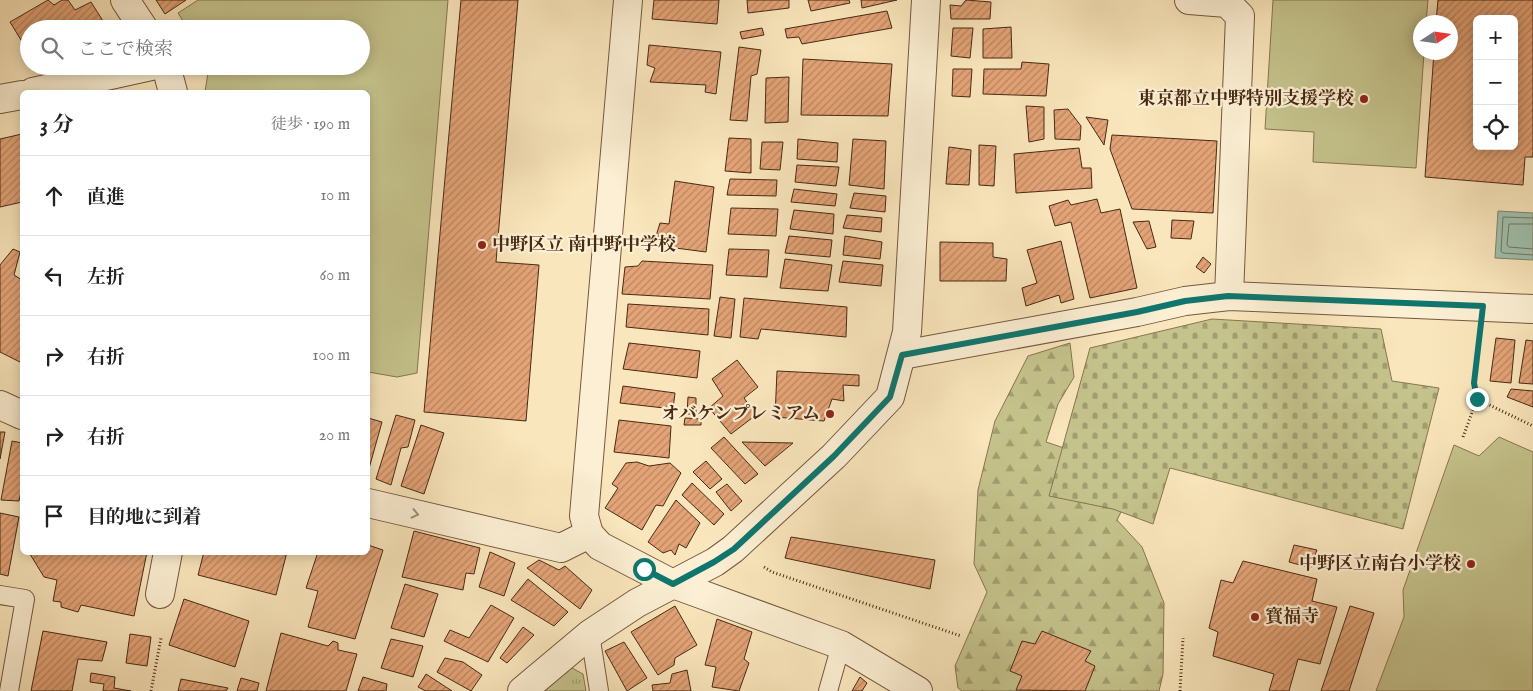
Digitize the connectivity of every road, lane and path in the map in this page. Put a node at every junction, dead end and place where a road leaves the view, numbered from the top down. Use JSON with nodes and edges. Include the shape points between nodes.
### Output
{"nodes":[{"id":1,"x":125,"y":0,"type":"edge"},
{"id":2,"x":628,"y":0,"type":"edge"},
{"id":3,"x":926,"y":0,"type":"edge"},
{"id":4,"x":1189,"y":0,"type":"edge"},
{"id":5,"x":138,"y":20,"type":"edge"},
{"id":6,"x":110,"y":75,"type":"edge"},
{"id":7,"x":168,"y":75,"type":"edge"},
{"id":8,"x":42,"y":90,"type":"edge"},
{"id":9,"x":172,"y":90,"type":"edge"},
{"id":10,"x":20,"y":95,"type":"edge"},
{"id":11,"x":0,"y":100,"type":"edge"},
{"id":12,"x":1228,"y":296,"type":"junction"},
{"id":13,"x":1483,"y":306,"type":"junction"},
{"id":14,"x":1533,"y":309,"type":"edge"},
{"id":15,"x":902,"y":355,"type":"junction"},
{"id":16,"x":1477,"y":399,"type":"junction"},
{"id":17,"x":1533,"y":426,"type":"edge"},
{"id":18,"x":1463,"y":437,"type":"dead end"},
{"id":19,"x":370,"y":503,"type":"edge"},
{"id":20,"x":589,"y":534,"type":"junction"},
{"id":21,"x":734,"y":549,"type":"junction"},
{"id":22,"x":167,"y":555,"type":"edge"},
{"id":23,"x":673,"y":584,"type":"junction"},
{"id":24,"x":160,"y":594,"type":"dead end"},
{"id":25,"x":0,"y":595,"type":"edge"},
{"id":26,"x":590,"y":634,"type":"junction"},
{"id":27,"x":962,"y":636,"type":"dead end"},
{"id":28,"x":161,"y":638,"type":"dead end"},
{"id":29,"x":1184,"y":638,"type":"dead end"},
{"id":30,"x":841,"y":645,"type":"junction"},
{"id":31,"x":9,"y":691,"type":"edge"},
{"id":32,"x":151,"y":691,"type":"edge"},
{"id":33,"x":522,"y":691,"type":"edge"},
{"id":34,"x":599,"y":691,"type":"edge"},
{"id":35,"x":828,"y":691,"type":"edge"},
{"id":36,"x":918,"y":691,"type":"edge"},
{"id":37,"x":1180,"y":691,"type":"edge"}],
"edges":[{"from":1,"to":5,"type":"street"},
{"from":2,"to":20,"type":"street","via":[[584,516]]},
{"from":3,"to":15,"type":"street","via":[[907,332]]},
{"from":4,"to":12,"type":"street","via":[[1226,3],[1240,16]]},
{"from":6,"to":8,"type":"street"},
{"from":7,"to":9,"type":"street"},
{"from":10,"to":11,"type":"street"},
{"from":12,"to":13,"type":"street"},
{"from":12,"to":15,"type":"street","via":[[1185,301]]},
{"from":13,"to":14,"type":"street"},
{"from":13,"to":16,"type":"path","via":[[1474,383]]},
{"from":15,"to":21,"type":"street","via":[[890,397],[834,456]]},
{"from":16,"to":17,"type":"path"},
{"from":16,"to":18,"type":"path"},
{"from":19,"to":20,"type":"street","one_way":true,"via":[[561,548]]},
{"from":20,"to":23,"type":"street","via":[[600,546]]},
{"from":21,"to":23,"type":"street"},
{"from":21,"to":27,"type":"path","via":[[772,572]]},
{"from":22,"to":24,"type":"street"},
{"from":23,"to":26,"type":"street"},
{"from":23,"to":30,"type":"street"},
{"from":25,"to":31,"type":"lane","via":[[25,599]]},
{"from":26,"to":33,"type":"street"},
{"from":26,"to":34,"type":"lane"},
{"from":28,"to":32,"type":"path"},
{"from":29,"to":37,"type":"path"},
{"from":30,"to":35,"type":"lane"},
{"from":30,"to":36,"type":"street"}]}
